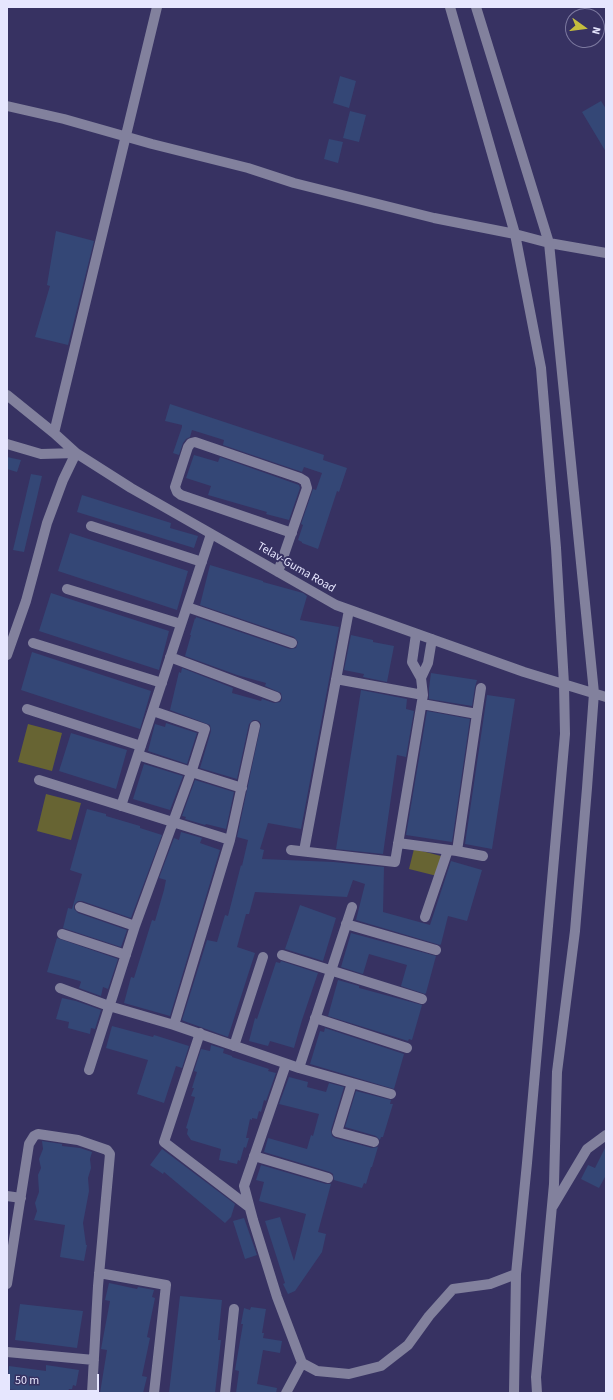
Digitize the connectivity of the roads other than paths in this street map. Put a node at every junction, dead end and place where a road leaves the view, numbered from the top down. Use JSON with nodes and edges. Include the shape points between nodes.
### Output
{"nodes":[{"id":1,"x":157,"y":7,"type":"edge"},
{"id":2,"x":450,"y":7,"type":"edge"},
{"id":3,"x":476,"y":7,"type":"edge"},
{"id":4,"x":7,"y":106,"type":"edge"},
{"id":5,"x":125,"y":137,"type":"junction"},
{"id":6,"x":515,"y":234,"type":"junction"},
{"id":7,"x":549,"y":243,"type":"junction"},
{"id":8,"x":606,"y":253,"type":"edge"},
{"id":9,"x":7,"y":395,"type":"edge"},
{"id":10,"x":54,"y":433,"type":"junction"},
{"id":11,"x":7,"y":444,"type":"edge"},
{"id":12,"x":76,"y":453,"type":"junction"},
{"id":13,"x":91,"y":526,"type":"dead end"},
{"id":14,"x":292,"y":533,"type":"junction"},
{"id":15,"x":211,"y":534,"type":"junction"},
{"id":16,"x":202,"y":562,"type":"junction"},
{"id":17,"x":278,"y":572,"type":"junction"},
{"id":18,"x":67,"y":589,"type":"dead end"},
{"id":19,"x":187,"y":607,"type":"junction"},
{"id":20,"x":349,"y":610,"type":"junction"},
{"id":21,"x":181,"y":624,"type":"junction"},
{"id":22,"x":416,"y":634,"type":"junction"},
{"id":23,"x":432,"y":639,"type":"junction"},
{"id":24,"x":33,"y":642,"type":"dead end"},
{"id":25,"x":292,"y":643,"type":"dead end"},
{"id":26,"x":7,"y":655,"type":"edge"},
{"id":27,"x":170,"y":657,"type":"junction"},
{"id":28,"x":421,"y":678,"type":"junction"},
{"id":29,"x":336,"y":679,"type":"junction"},
{"id":30,"x":162,"y":683,"type":"junction"},
{"id":31,"x":564,"y":684,"type":"junction"},
{"id":32,"x":481,"y":688,"type":"dead end"},
{"id":33,"x":594,"y":693,"type":"junction"},
{"id":34,"x":276,"y":697,"type":"dead end"},
{"id":35,"x":606,"y":697,"type":"edge"},
{"id":36,"x":422,"y":700,"type":"junction"},
{"id":37,"x":27,"y":709,"type":"dead end"},
{"id":38,"x":153,"y":711,"type":"junction"},
{"id":39,"x":478,"y":714,"type":"junction"},
{"id":40,"x":255,"y":726,"type":"dead end"},
{"id":41,"x":140,"y":751,"type":"junction"},
{"id":42,"x":191,"y":773,"type":"junction"},
{"id":43,"x":39,"y":780,"type":"dead end"},
{"id":44,"x":242,"y":788,"type":"junction"},
{"id":45,"x":121,"y":806,"type":"junction"},
{"id":46,"x":173,"y":822,"type":"junction"},
{"id":47,"x":230,"y":840,"type":"junction"},
{"id":48,"x":398,"y":843,"type":"junction"},
{"id":49,"x":291,"y":850,"type":"dead end"},
{"id":50,"x":304,"y":851,"type":"junction"},
{"id":51,"x":453,"y":851,"type":"junction"},
{"id":52,"x":483,"y":856,"type":"dead end"},
{"id":53,"x":80,"y":907,"type":"dead end"},
{"id":54,"x":352,"y":907,"type":"dead end"},
{"id":55,"x":425,"y":917,"type":"dead end"},
{"id":56,"x":346,"y":924,"type":"junction"},
{"id":57,"x":135,"y":926,"type":"junction"},
{"id":58,"x":62,"y":934,"type":"dead end"},
{"id":59,"x":436,"y":950,"type":"dead end"},
{"id":60,"x":282,"y":955,"type":"dead end"},
{"id":61,"x":126,"y":956,"type":"junction"},
{"id":62,"x":264,"y":957,"type":"dead end"},
{"id":63,"x":331,"y":971,"type":"junction"},
{"id":64,"x":60,"y":988,"type":"dead end"},
{"id":65,"x":422,"y":999,"type":"dead end"},
{"id":66,"x":109,"y":1006,"type":"junction"},
{"id":67,"x":315,"y":1018,"type":"junction"},
{"id":68,"x":174,"y":1024,"type":"junction"},
{"id":69,"x":200,"y":1033,"type":"junction"},
{"id":70,"x":234,"y":1046,"type":"junction"},
{"id":71,"x":407,"y":1048,"type":"dead end"},
{"id":72,"x":286,"y":1064,"type":"junction"},
{"id":73,"x":299,"y":1068,"type":"junction"},
{"id":74,"x":89,"y":1070,"type":"dead end"},
{"id":75,"x":352,"y":1083,"type":"junction"},
{"id":76,"x":391,"y":1094,"type":"dead end"},
{"id":77,"x":606,"y":1135,"type":"edge"},
{"id":78,"x":374,"y":1142,"type":"dead end"},
{"id":79,"x":254,"y":1156,"type":"junction"},
{"id":80,"x":328,"y":1178,"type":"dead end"},
{"id":81,"x":7,"y":1196,"type":"edge"},
{"id":82,"x":21,"y":1198,"type":"junction"},
{"id":83,"x":249,"y":1207,"type":"junction"},
{"id":84,"x":552,"y":1209,"type":"junction"},
{"id":85,"x":99,"y":1273,"type":"junction"},
{"id":86,"x":516,"y":1274,"type":"junction"},
{"id":87,"x":7,"y":1284,"type":"edge"},
{"id":88,"x":234,"y":1309,"type":"dead end"},
{"id":89,"x":7,"y":1352,"type":"edge"},
{"id":90,"x":94,"y":1360,"type":"junction"},
{"id":91,"x":302,"y":1363,"type":"junction"},
{"id":92,"x":92,"y":1393,"type":"edge"},
{"id":93,"x":154,"y":1393,"type":"edge"},
{"id":94,"x":225,"y":1393,"type":"edge"},
{"id":95,"x":286,"y":1393,"type":"edge"},
{"id":96,"x":514,"y":1393,"type":"edge"},
{"id":97,"x":537,"y":1393,"type":"edge"}],
"edges":[{"from":1,"to":5,"type":"street"},
{"from":2,"to":6,"type":"street"},
{"from":3,"to":7,"type":"street"},
{"from":4,"to":5,"type":"street"},
{"from":5,"to":6,"type":"street","via":[[434,218]]},
{"from":5,"to":10,"type":"street"},
{"from":6,"to":7,"type":"street"},
{"from":6,"to":31,"type":"street","via":[[541,368]]},
{"from":7,"to":8,"type":"street"},
{"from":7,"to":33,"type":"street"},
{"from":9,"to":10,"type":"street","name":"Telav-Guma Road"},
{"from":10,"to":12,"type":"street","name":"Telav-Guma Road"},
{"from":11,"to":12,"type":"street","via":[[41,454]]},
{"from":12,"to":15,"type":"street","name":"Telav-Guma Road"},
{"from":12,"to":26,"type":"street","via":[[47,523],[26,601]]},
{"from":13,"to":16,"type":"street"},
{"from":14,"to":14,"type":"street","via":[[307,488],[305,481],[195,442],[190,444],[175,486],[177,492]]},
{"from":14,"to":17,"type":"street"},
{"from":15,"to":16,"type":"street"},
{"from":15,"to":17,"type":"street","name":"Telav-Guma Road"},
{"from":16,"to":19,"type":"street"},
{"from":17,"to":20,"type":"street","name":"Telav-Guma Road"},
{"from":18,"to":21,"type":"street"},
{"from":19,"to":21,"type":"street"},
{"from":19,"to":25,"type":"street"},
{"from":20,"to":22,"type":"street","name":"Telav-Guma Road"},
{"from":20,"to":29,"type":"street"},
{"from":21,"to":27,"type":"street"},
{"from":22,"to":23,"type":"street","name":"Telav-Guma Road"},
{"from":22,"to":28,"type":"street","via":[[412,662]]},
{"from":23,"to":28,"type":"street","via":[[428,663]]},
{"from":23,"to":31,"type":"street","name":"Telav-Guma Road"},
{"from":24,"to":30,"type":"street"},
{"from":27,"to":30,"type":"street"},
{"from":27,"to":34,"type":"street"},
{"from":28,"to":36,"type":"street"},
{"from":29,"to":36,"type":"street"},
{"from":29,"to":50,"type":"street"},
{"from":30,"to":38,"type":"street"},
{"from":31,"to":33,"type":"street","name":"Telav-Guma Road"},
{"from":31,"to":86,"type":"street","via":[[565,734]]},
{"from":32,"to":39,"type":"street"},
{"from":33,"to":35,"type":"street","name":"Telav-Guma Road"},
{"from":33,"to":84,"type":"street","via":[[575,931],[557,1072]]},
{"from":36,"to":39,"type":"street"},
{"from":36,"to":48,"type":"street"},
{"from":37,"to":41,"type":"street"},
{"from":38,"to":41,"type":"street"},
{"from":38,"to":42,"type":"street","via":[[205,729]]},
{"from":39,"to":51,"type":"street"},
{"from":40,"to":44,"type":"street"},
{"from":41,"to":42,"type":"street"},
{"from":41,"to":45,"type":"street"},
{"from":42,"to":44,"type":"street"},
{"from":42,"to":46,"type":"street"},
{"from":43,"to":45,"type":"street"},
{"from":44,"to":47,"type":"street"},
{"from":45,"to":46,"type":"street"},
{"from":46,"to":47,"type":"street"},
{"from":46,"to":57,"type":"street"},
{"from":47,"to":68,"type":"street"},
{"from":48,"to":50,"type":"street","via":[[395,862]]},
{"from":48,"to":51,"type":"street"},
{"from":49,"to":50,"type":"street"},
{"from":51,"to":52,"type":"street"},
{"from":51,"to":55,"type":"street"},
{"from":53,"to":57,"type":"street"},
{"from":54,"to":56,"type":"street"},
{"from":56,"to":59,"type":"street"},
{"from":56,"to":63,"type":"street"},
{"from":57,"to":61,"type":"street"},
{"from":58,"to":61,"type":"street"},
{"from":60,"to":63,"type":"street"},
{"from":61,"to":66,"type":"street"},
{"from":62,"to":70,"type":"street"},
{"from":63,"to":65,"type":"street"},
{"from":63,"to":67,"type":"street"},
{"from":64,"to":66,"type":"street"},
{"from":66,"to":68,"type":"street"},
{"from":66,"to":74,"type":"street"},
{"from":67,"to":71,"type":"street"},
{"from":67,"to":73,"type":"street"},
{"from":68,"to":69,"type":"street"},
{"from":69,"to":70,"type":"street"},
{"from":69,"to":83,"type":"street","via":[[164,1142]]},
{"from":70,"to":72,"type":"street"},
{"from":72,"to":73,"type":"street"},
{"from":72,"to":79,"type":"street"},
{"from":73,"to":75,"type":"street"},
{"from":75,"to":76,"type":"street"},
{"from":75,"to":78,"type":"street","via":[[337,1132]]},
{"from":77,"to":84,"type":"street","via":[[587,1149]]},
{"from":79,"to":80,"type":"street"},
{"from":79,"to":83,"type":"street","via":[[244,1186]]},
{"from":81,"to":82,"type":"street"},
{"from":82,"to":85,"type":"street","via":[[29,1144],[34,1136],[38,1134],[78,1140],[107,1150],[110,1154]]},
{"from":82,"to":87,"type":"street"},
{"from":83,"to":91,"type":"street","via":[[277,1296]]},
{"from":84,"to":97,"type":"street","via":[[536,1377]]},
{"from":85,"to":90,"type":"street"},
{"from":85,"to":93,"type":"street","via":[[166,1285]]},
{"from":86,"to":91,"type":"street","via":[[490,1284],[453,1289],[408,1345],[381,1366],[349,1374],[317,1371]]},
{"from":86,"to":96,"type":"street"},
{"from":88,"to":94,"type":"street"},
{"from":89,"to":90,"type":"street"},
{"from":90,"to":92,"type":"street"},
{"from":91,"to":95,"type":"street"}]}
